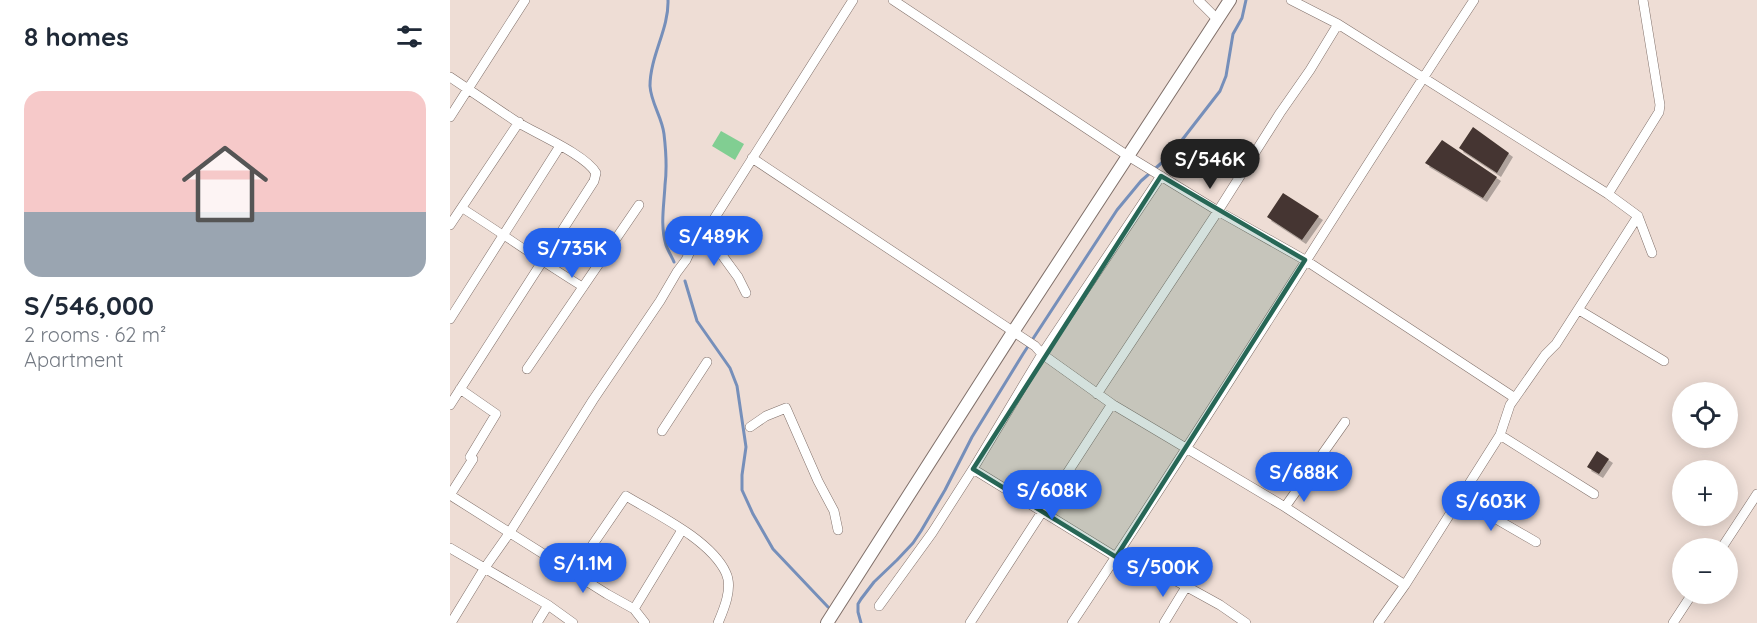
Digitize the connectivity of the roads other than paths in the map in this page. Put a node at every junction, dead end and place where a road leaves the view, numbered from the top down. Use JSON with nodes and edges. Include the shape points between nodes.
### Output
{"nodes":[{"id":1,"x":525,"y":0,"type":"edge"},
{"id":2,"x":853,"y":0,"type":"edge"},
{"id":3,"x":892,"y":0,"type":"edge"},
{"id":4,"x":1198,"y":0,"type":"edge"},
{"id":5,"x":1230,"y":0,"type":"edge"},
{"id":6,"x":1291,"y":0,"type":"edge"},
{"id":7,"x":1474,"y":0,"type":"edge"},
{"id":8,"x":1643,"y":0,"type":"edge"},
{"id":9,"x":1218,"y":20,"type":"junction"},
{"id":10,"x":1338,"y":24,"type":"junction"},
{"id":11,"x":450,"y":77,"type":"edge"},
{"id":12,"x":1423,"y":78,"type":"junction"},
{"id":13,"x":468,"y":89,"type":"junction"},
{"id":14,"x":450,"y":117,"type":"edge"},
{"id":15,"x":519,"y":123,"type":"junction"},
{"id":16,"x":560,"y":146,"type":"junction"},
{"id":17,"x":1128,"y":156,"type":"junction"},
{"id":18,"x":752,"y":158,"type":"junction"},
{"id":19,"x":1161,"y":176,"type":"junction"},
{"id":20,"x":1608,"y":194,"type":"junction"},
{"id":21,"x":639,"y":205,"type":"dead end"},
{"id":22,"x":462,"y":208,"type":"junction"},
{"id":23,"x":1218,"y":211,"type":"junction"},
{"id":24,"x":1638,"y":216,"type":"junction"},
{"id":25,"x":450,"y":225,"type":"edge"},
{"id":26,"x":707,"y":230,"type":"junction"},
{"id":27,"x":504,"y":234,"type":"junction"},
{"id":28,"x":1652,"y":253,"type":"dead end"},
{"id":29,"x":1305,"y":260,"type":"junction"},
{"id":30,"x":542,"y":262,"type":"junction"},
{"id":31,"x":583,"y":287,"type":"junction"},
{"id":32,"x":746,"y":293,"type":"dead end"},
{"id":33,"x":1579,"y":310,"type":"junction"},
{"id":34,"x":450,"y":319,"type":"edge"},
{"id":35,"x":1013,"y":332,"type":"junction"},
{"id":36,"x":1042,"y":354,"type":"junction"},
{"id":37,"x":1664,"y":361,"type":"dead end"},
{"id":38,"x":707,"y":362,"type":"dead end"},
{"id":39,"x":527,"y":369,"type":"dead end"},
{"id":40,"x":460,"y":389,"type":"junction"},
{"id":41,"x":1096,"y":394,"type":"junction"},
{"id":42,"x":1515,"y":398,"type":"junction"},
{"id":43,"x":1112,"y":404,"type":"junction"},
{"id":44,"x":450,"y":405,"type":"edge"},
{"id":45,"x":1345,"y":422,"type":"dead end"},
{"id":46,"x":750,"y":427,"type":"dead end"},
{"id":47,"x":662,"y":432,"type":"dead end"},
{"id":48,"x":1500,"y":435,"type":"junction"},
{"id":49,"x":1186,"y":448,"type":"junction"},
{"id":50,"x":973,"y":469,"type":"junction"},
{"id":51,"x":1594,"y":494,"type":"dead end"},
{"id":52,"x":1757,"y":494,"type":"edge"},
{"id":53,"x":450,"y":495,"type":"edge"},
{"id":54,"x":1460,"y":498,"type":"junction"},
{"id":55,"x":1285,"y":507,"type":"junction"},
{"id":56,"x":1043,"y":511,"type":"junction"},
{"id":57,"x":682,"y":530,"type":"junction"},
{"id":58,"x":838,"y":530,"type":"dead end"},
{"id":59,"x":510,"y":532,"type":"junction"},
{"id":60,"x":1728,"y":538,"type":"edge"},
{"id":61,"x":1536,"y":542,"type":"dead end"},
{"id":62,"x":450,"y":548,"type":"edge"},
{"id":63,"x":1119,"y":554,"type":"junction"},
{"id":64,"x":484,"y":569,"type":"junction"},
{"id":65,"x":574,"y":572,"type":"junction"},
{"id":66,"x":1405,"y":585,"type":"junction"},
{"id":67,"x":1186,"y":587,"type":"junction"},
{"id":68,"x":1685,"y":604,"type":"edge"},
{"id":69,"x":548,"y":605,"type":"junction"},
{"id":70,"x":879,"y":606,"type":"dead end"},
{"id":71,"x":634,"y":609,"type":"junction"},
{"id":72,"x":452,"y":623,"type":"edge"},
{"id":73,"x":537,"y":623,"type":"edge"},
{"id":74,"x":573,"y":623,"type":"edge"},
{"id":75,"x":645,"y":623,"type":"edge"},
{"id":76,"x":718,"y":623,"type":"edge"},
{"id":77,"x":827,"y":623,"type":"edge"},
{"id":78,"x":970,"y":623,"type":"edge"},
{"id":79,"x":1072,"y":623,"type":"edge"},
{"id":80,"x":1164,"y":623,"type":"edge"},
{"id":81,"x":1246,"y":623,"type":"edge"},
{"id":82,"x":1378,"y":623,"type":"edge"},
{"id":83,"x":1673,"y":623,"type":"edge"}],
"edges":[{"from":1,"to":13,"type":"street"},
{"from":2,"to":18,"type":"street"},
{"from":3,"to":17,"type":"street"},
{"from":4,"to":9,"type":"street"},
{"from":5,"to":9,"type":"street"},
{"from":6,"to":10,"type":"street"},
{"from":7,"to":12,"type":"street"},
{"from":8,"to":20,"type":"street","via":[[1659,112]]},
{"from":9,"to":17,"type":"street"},
{"from":10,"to":12,"type":"street"},
{"from":10,"to":23,"type":"street"},
{"from":11,"to":13,"type":"street"},
{"from":12,"to":20,"type":"street"},
{"from":12,"to":29,"type":"street"},
{"from":13,"to":14,"type":"street"},
{"from":13,"to":15,"type":"street"},
{"from":15,"to":16,"type":"street"},
{"from":15,"to":22,"type":"street"},
{"from":16,"to":27,"type":"street"},
{"from":16,"to":30,"type":"street","via":[[580,157],[596,173]]},
{"from":17,"to":19,"type":"street"},
{"from":17,"to":35,"type":"street"},
{"from":18,"to":26,"type":"street"},
{"from":18,"to":35,"type":"street"},
{"from":19,"to":23,"type":"street"},
{"from":19,"to":36,"type":"street"},
{"from":20,"to":24,"type":"street"},
{"from":21,"to":31,"type":"street"},
{"from":22,"to":25,"type":"street"},
{"from":22,"to":27,"type":"street"},
{"from":23,"to":29,"type":"street"},
{"from":23,"to":41,"type":"street"},
{"from":24,"to":28,"type":"street"},
{"from":24,"to":33,"type":"street"},
{"from":26,"to":32,"type":"street"},
{"from":26,"to":59,"type":"street","via":[[695,241],[660,302]]},
{"from":27,"to":30,"type":"street"},
{"from":27,"to":34,"type":"street"},
{"from":29,"to":42,"type":"street"},
{"from":29,"to":49,"type":"street"},
{"from":30,"to":31,"type":"street"},
{"from":30,"to":40,"type":"street"},
{"from":31,"to":39,"type":"street"},
{"from":33,"to":37,"type":"street"},
{"from":33,"to":42,"type":"street"},
{"from":35,"to":36,"type":"street"},
{"from":35,"to":77,"type":"street"},
{"from":36,"to":41,"type":"street"},
{"from":36,"to":50,"type":"street"},
{"from":38,"to":47,"type":"street"},
{"from":40,"to":44,"type":"street"},
{"from":40,"to":53,"type":"street","via":[[496,414]]},
{"from":41,"to":43,"type":"street"},
{"from":42,"to":48,"type":"street"},
{"from":43,"to":49,"type":"street"},
{"from":43,"to":56,"type":"street"},
{"from":45,"to":55,"type":"street"},
{"from":46,"to":58,"type":"street","via":[[786,408],[834,511]]},
{"from":48,"to":51,"type":"street"},
{"from":48,"to":54,"type":"street"},
{"from":49,"to":55,"type":"street"},
{"from":49,"to":63,"type":"street"},
{"from":50,"to":56,"type":"street"},
{"from":50,"to":70,"type":"street"},
{"from":52,"to":60,"type":"street"},
{"from":53,"to":59,"type":"street"},
{"from":54,"to":61,"type":"street"},
{"from":54,"to":66,"type":"street"},
{"from":55,"to":66,"type":"street"},
{"from":56,"to":63,"type":"street"},
{"from":56,"to":78,"type":"street"},
{"from":57,"to":65,"type":"street","via":[[626,496]]},
{"from":57,"to":71,"type":"street"},
{"from":57,"to":76,"type":"street","via":[[702,543],[726,574],[727,593]]},
{"from":59,"to":64,"type":"street"},
{"from":59,"to":65,"type":"street"},
{"from":62,"to":64,"type":"street"},
{"from":63,"to":67,"type":"street"},
{"from":63,"to":79,"type":"street"},
{"from":64,"to":69,"type":"street"},
{"from":64,"to":72,"type":"street"},
{"from":65,"to":71,"type":"street"},
{"from":66,"to":82,"type":"street"},
{"from":67,"to":80,"type":"street"},
{"from":67,"to":81,"type":"street"},
{"from":68,"to":83,"type":"street"},
{"from":69,"to":73,"type":"street"},
{"from":69,"to":74,"type":"street"},
{"from":71,"to":75,"type":"street"}]}
